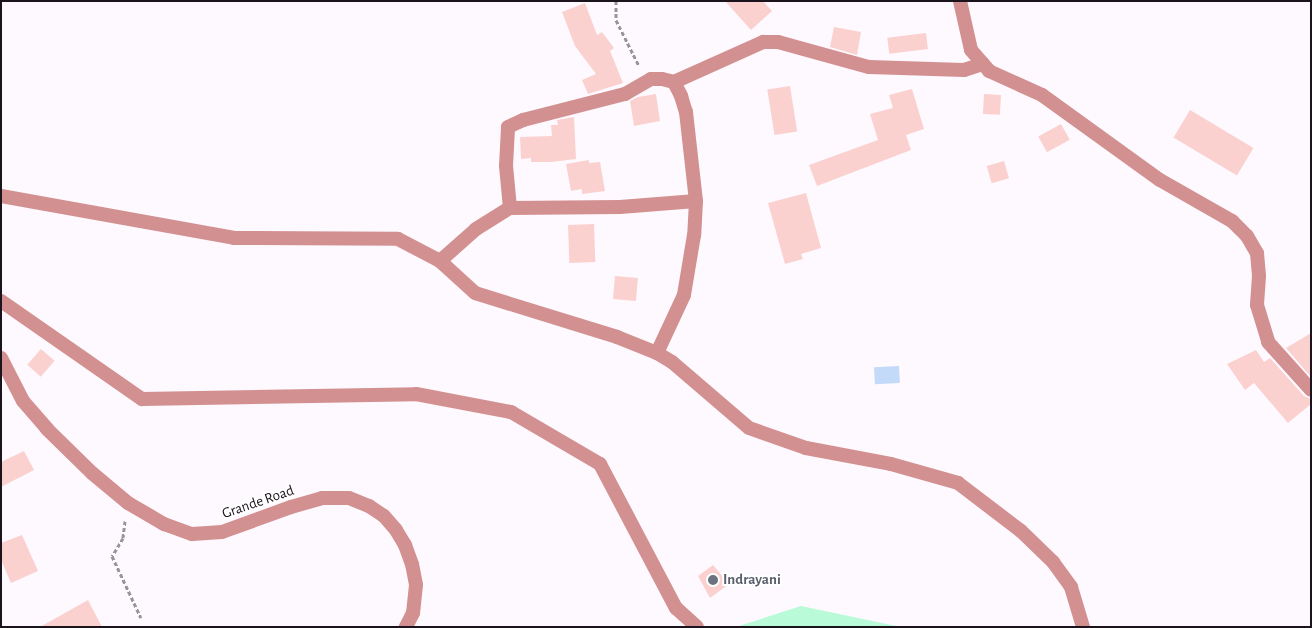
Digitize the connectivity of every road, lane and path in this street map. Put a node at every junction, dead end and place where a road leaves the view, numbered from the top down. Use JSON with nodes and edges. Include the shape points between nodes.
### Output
{"nodes":[{"id":1,"x":616,"y":1,"type":"edge"},
{"id":2,"x":960,"y":1,"type":"edge"},
{"id":3,"x":986,"y":67,"type":"junction"},
{"id":4,"x":651,"y":79,"type":"junction"},
{"id":5,"x":674,"y":82,"type":"junction"},
{"id":6,"x":1,"y":196,"type":"edge"},
{"id":7,"x":696,"y":201,"type":"junction"},
{"id":8,"x":510,"y":208,"type":"junction"},
{"id":9,"x":440,"y":261,"type":"junction"},
{"id":10,"x":1,"y":301,"type":"edge"},
{"id":11,"x":657,"y":353,"type":"junction"},
{"id":12,"x":1,"y":358,"type":"edge"},
{"id":13,"x":1311,"y":390,"type":"edge"},
{"id":14,"x":128,"y":503,"type":"junction"},
{"id":15,"x":140,"y":618,"type":"dead end"},
{"id":16,"x":406,"y":627,"type":"edge"},
{"id":17,"x":697,"y":627,"type":"edge"},
{"id":18,"x":758,"y":627,"type":"edge"},
{"id":19,"x":786,"y":627,"type":"edge"},
{"id":20,"x":1083,"y":627,"type":"edge"}],
"edges":[{"from":1,"to":4,"type":"path","via":[[616,20],[641,72]]},
{"from":2,"to":3,"type":"street","via":[[972,50]]},
{"from":3,"to":5,"type":"street","via":[[964,70],[869,68],[778,42],[763,42]]},
{"from":3,"to":13,"type":"street","via":[[1042,95],[1160,180],[1232,221],[1248,236],[1257,253],[1257,305],[1268,342]]},
{"from":4,"to":5,"type":"street"},
{"from":4,"to":8,"type":"street","via":[[625,94],[508,127],[506,166]]},
{"from":5,"to":7,"type":"street","via":[[686,112]]},
{"from":6,"to":9,"type":"street","via":[[234,238],[398,239]]},
{"from":7,"to":8,"type":"street","via":[[620,207]]},
{"from":7,"to":11,"type":"street","via":[[684,295]]},
{"from":8,"to":9,"type":"street","via":[[476,230]]},
{"from":9,"to":11,"type":"street","via":[[475,293],[617,337]]},
{"from":10,"to":17,"type":"street","via":[[142,399],[416,394],[511,412],[600,464],[676,608]]},
{"from":11,"to":20,"type":"street","via":[[672,362],[749,428],[806,448],[891,464],[958,482],[1021,531],[1053,562],[1071,587]]},
{"from":12,"to":14,"type":"street","name":"Grande Road","via":[[23,401],[47,429]]},
{"from":14,"to":15,"type":"path","via":[[123,538],[112,556]]},
{"from":14,"to":16,"type":"street","name":"Grande Road","via":[[164,524],[192,534],[222,532],[322,498],[349,498],[370,506],[396,530],[412,564],[416,585],[413,613]]},
{"from":18,"to":19,"type":"path"}]}
